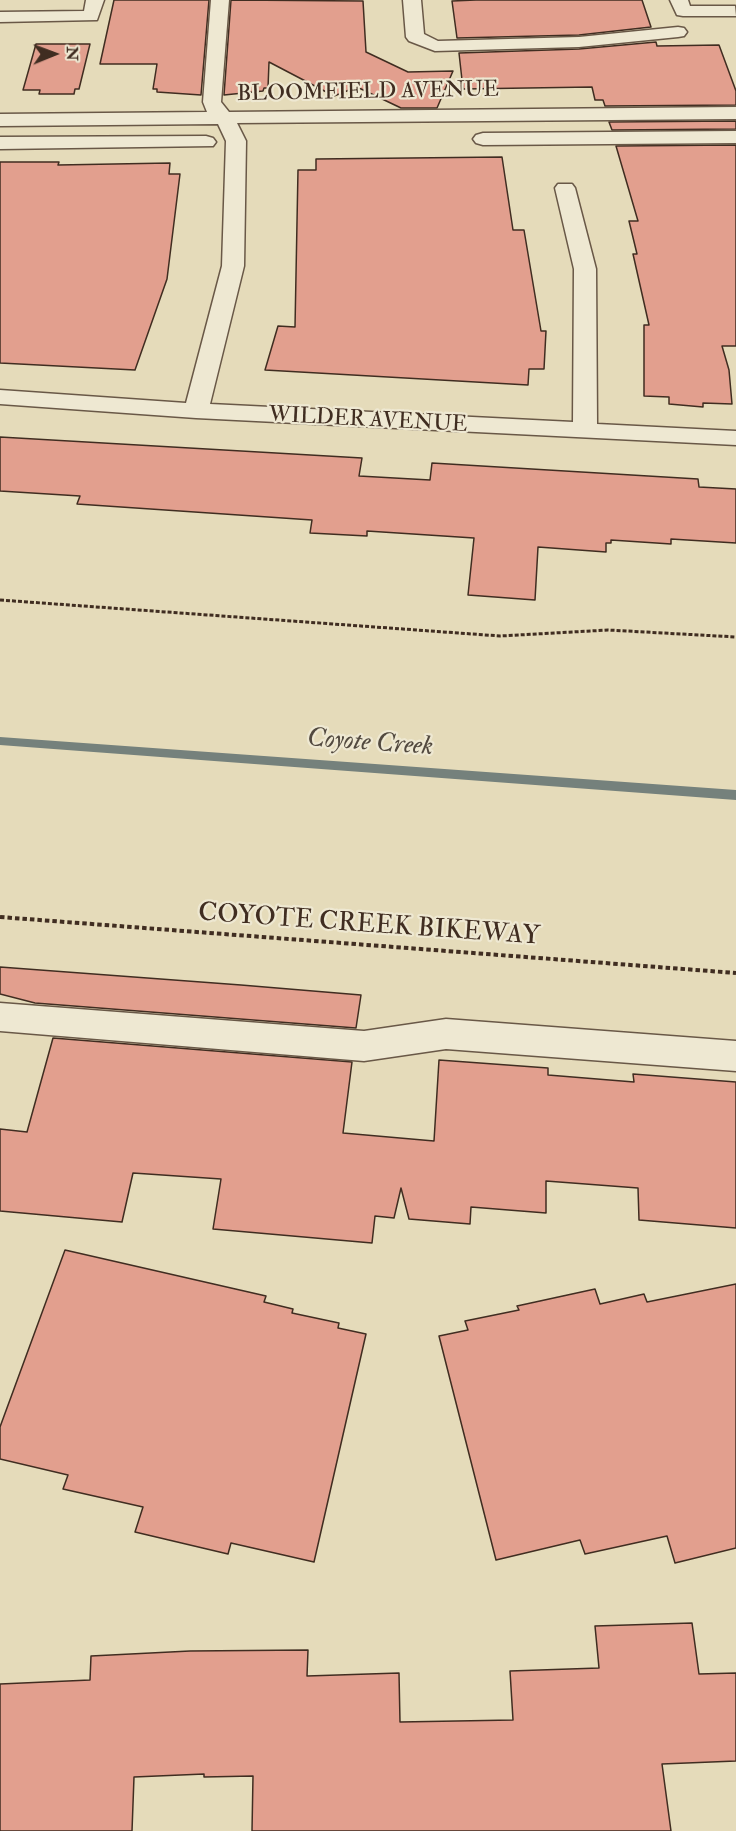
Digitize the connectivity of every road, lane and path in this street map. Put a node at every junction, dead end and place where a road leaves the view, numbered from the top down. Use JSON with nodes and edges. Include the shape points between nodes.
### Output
{"nodes":[{"id":1,"x":94,"y":0,"type":"edge"},
{"id":2,"x":220,"y":0,"type":"edge"},
{"id":3,"x":412,"y":0,"type":"edge"},
{"id":4,"x":679,"y":0,"type":"edge"},
{"id":5,"x":736,"y":12,"type":"edge"},
{"id":6,"x":0,"y":17,"type":"edge"},
{"id":7,"x":678,"y":32,"type":"dead end"},
{"id":8,"x":736,"y":114,"type":"edge"},
{"id":9,"x":225,"y":119,"type":"junction"},
{"id":10,"x":0,"y":120,"type":"edge"},
{"id":11,"x":736,"y":137,"type":"edge"},
{"id":12,"x":461,"y":140,"type":"dead end"},
{"id":13,"x":236,"y":141,"type":"junction"},
{"id":14,"x":260,"y":141,"type":"dead end"},
{"id":15,"x":0,"y":143,"type":"edge"},
{"id":16,"x":565,"y":188,"type":"dead end"},
{"id":17,"x":0,"y":397,"type":"edge"},
{"id":18,"x":196,"y":411,"type":"junction"},
{"id":19,"x":585,"y":432,"type":"junction"},
{"id":20,"x":736,"y":438,"type":"edge"},
{"id":21,"x":0,"y":600,"type":"edge"},
{"id":22,"x":736,"y":638,"type":"edge"},
{"id":23,"x":0,"y":917,"type":"edge"},
{"id":24,"x":736,"y":973,"type":"edge"},
{"id":25,"x":0,"y":1017,"type":"edge"},
{"id":26,"x":736,"y":1056,"type":"edge"}],
"edges":[{"from":1,"to":6,"type":"street","via":[[91,16]]},
{"from":2,"to":9,"type":"street","via":[[212,102]]},
{"from":3,"to":7,"type":"street","via":[[415,37],[435,46],[579,42]]},
{"from":4,"to":5,"type":"street","via":[[683,11]]},
{"from":8,"to":9,"type":"street","name":"BLOOMFIELD AVENUE"},
{"from":9,"to":10,"type":"street","name":"BLOOMFIELD AVENUE"},
{"from":9,"to":13,"type":"street"},
{"from":11,"to":12,"type":"street","name":"BLOOMFIELD AVENUE"},
{"from":13,"to":14,"type":"street","name":"BLOOMFIELD AVENUE"},
{"from":13,"to":15,"type":"street","name":"BLOOMFIELD AVENUE"},
{"from":13,"to":18,"type":"street","via":[[233,266]]},
{"from":16,"to":19,"type":"street","via":[[585,269]]},
{"from":17,"to":18,"type":"street","name":"WILDER AVENUE"},
{"from":18,"to":19,"type":"street","name":"WILDER AVENUE"},
{"from":19,"to":20,"type":"street","name":"WILDER AVENUE"},
{"from":21,"to":22,"type":"path","via":[[500,636],[609,630]]},
{"from":23,"to":24,"type":"path","name":"COYOTE CREEK BIKEWAY"},
{"from":25,"to":26,"type":"street","via":[[364,1046],[446,1034]]}]}
